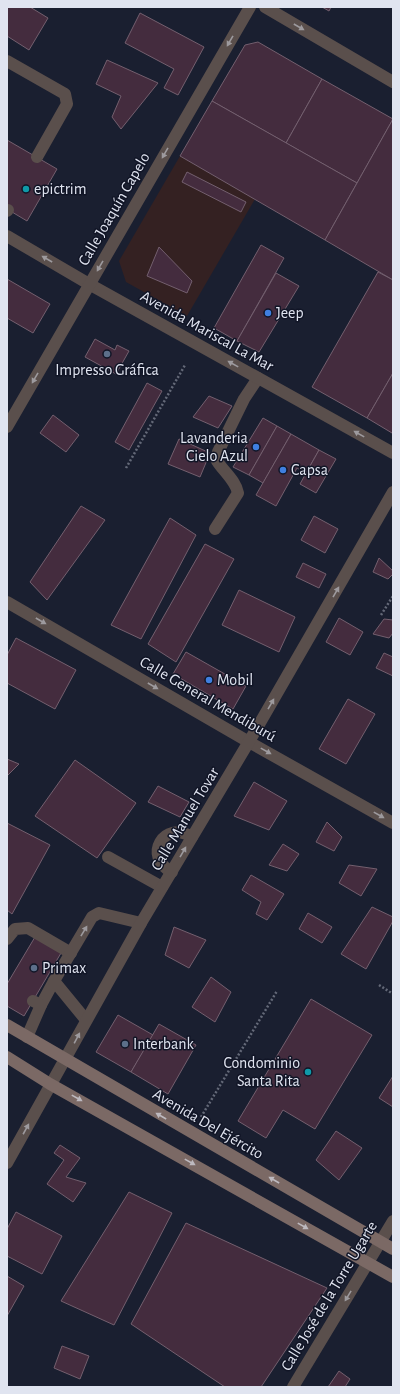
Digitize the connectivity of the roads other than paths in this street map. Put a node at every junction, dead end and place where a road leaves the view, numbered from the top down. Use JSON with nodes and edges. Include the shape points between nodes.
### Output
{"nodes":[{"id":1,"x":250,"y":7,"type":"edge"},
{"id":2,"x":265,"y":7,"type":"edge"},
{"id":3,"x":7,"y":61,"type":"edge"},
{"id":4,"x":393,"y":82,"type":"edge"},
{"id":5,"x":37,"y":157,"type":"dead end"},
{"id":6,"x":7,"y":236,"type":"edge"},
{"id":7,"x":89,"y":284,"type":"junction"},
{"id":8,"x":258,"y":378,"type":"junction"},
{"id":9,"x":7,"y":427,"type":"edge"},
{"id":10,"x":393,"y":453,"type":"edge"},
{"id":11,"x":393,"y":492,"type":"edge"},
{"id":12,"x":215,"y":529,"type":"dead end"},
{"id":13,"x":7,"y":602,"type":"edge"},
{"id":14,"x":249,"y":742,"type":"junction"},
{"id":15,"x":393,"y":823,"type":"edge"},
{"id":16,"x":192,"y":837,"type":"junction"},
{"id":17,"x":108,"y":857,"type":"dead end"},
{"id":18,"x":172,"y":872,"type":"junction"},
{"id":19,"x":162,"y":887,"type":"junction"},
{"id":20,"x":141,"y":923,"type":"junction"},
{"id":21,"x":7,"y":939,"type":"edge"},
{"id":22,"x":70,"y":954,"type":"junction"},
{"id":23,"x":54,"y":981,"type":"junction"},
{"id":24,"x":86,"y":1020,"type":"junction"},
{"id":25,"x":7,"y":1026,"type":"edge"},
{"id":26,"x":27,"y":1037,"type":"junction"},
{"id":27,"x":7,"y":1057,"type":"edge"},
{"id":28,"x":65,"y":1060,"type":"junction"},
{"id":29,"x":50,"y":1084,"type":"junction"},
{"id":30,"x":7,"y":1163,"type":"edge"},
{"id":31,"x":393,"y":1221,"type":"edge"},
{"id":32,"x":381,"y":1242,"type":"junction"},
{"id":33,"x":393,"y":1249,"type":"edge"},
{"id":34,"x":368,"y":1263,"type":"junction"},
{"id":35,"x":393,"y":1277,"type":"edge"},
{"id":36,"x":293,"y":1387,"type":"edge"}],
"edges":[{"from":1,"to":7,"type":"street","name":"Calle Joaquín Capelo","one_way":true},
{"from":2,"to":4,"type":"street","one_way":true},
{"from":3,"to":5,"type":"street","via":[[65,94],[67,104]]},
{"from":7,"to":6,"type":"street","name":"Avenida Mariscal La Mar","one_way":true},
{"from":8,"to":7,"type":"street","name":"Avenida Mariscal La Mar","one_way":true},
{"from":7,"to":9,"type":"street","name":"Calle Joaquín Capelo","one_way":true},
{"from":10,"to":8,"type":"street","name":"Avenida Mariscal La Mar","one_way":true},
{"from":8,"to":12,"type":"street","via":[[244,399],[218,452],[217,462],[237,486],[238,494]]},
{"from":14,"to":11,"type":"street","name":"Calle Manuel Tovar","one_way":true},
{"from":13,"to":14,"type":"street","name":"Calle General Mendiburú","one_way":true},
{"from":14,"to":15,"type":"street","name":"Calle General Mendiburú","one_way":true},
{"from":14,"to":16,"type":"street","name":"Calle Manuel Tovar"},
{"from":18,"to":16,"type":"street","name":"Calle Manuel Tovar","one_way":true},
{"from":16,"to":18,"type":"street","via":[[179,831],[165,836],[160,842],[157,849],[160,863]]},
{"from":17,"to":19,"type":"street"},
{"from":18,"to":19,"type":"street","name":"Calle Manuel Tovar"},
{"from":19,"to":20,"type":"street","name":"Calle Manuel Tovar"},
{"from":22,"to":20,"type":"street","one_way":true,"via":[[92,917],[99,913]]},
{"from":20,"to":24,"type":"street","name":"Calle Manuel Tovar"},
{"from":21,"to":22,"type":"street","via":[[16,929],[28,928]]},
{"from":22,"to":23,"type":"street"},
{"from":23,"to":24,"type":"street"},
{"from":23,"to":26,"type":"street","via":[[37,1003]]},
{"from":28,"to":24,"type":"street","name":"Calle Manuel Tovar","one_way":true},
{"from":25,"to":26,"type":"main road","name":"Avenida Del Ejército"},
{"from":26,"to":28,"type":"main road","name":"Avenida Del Ejército"},
{"from":27,"to":29,"type":"main road"},
{"from":28,"to":29,"type":"street","name":"Calle Manuel Tovar"},
{"from":32,"to":28,"type":"main road","name":"Avenida Del Ejército","one_way":true},
{"from":30,"to":29,"type":"street","name":"Calle Manuel Tovar","one_way":true},
{"from":29,"to":34,"type":"main road","one_way":true},
{"from":31,"to":32,"type":"street","name":"Calle José de la Torre Ugarte"},
{"from":32,"to":33,"type":"main road","name":"Avenida Del Ejército"},
{"from":32,"to":34,"type":"street","name":"Calle José de la Torre Ugarte"},
{"from":34,"to":35,"type":"main road"},
{"from":34,"to":36,"type":"street","name":"Calle José de la Torre Ugarte","one_way":true}]}
